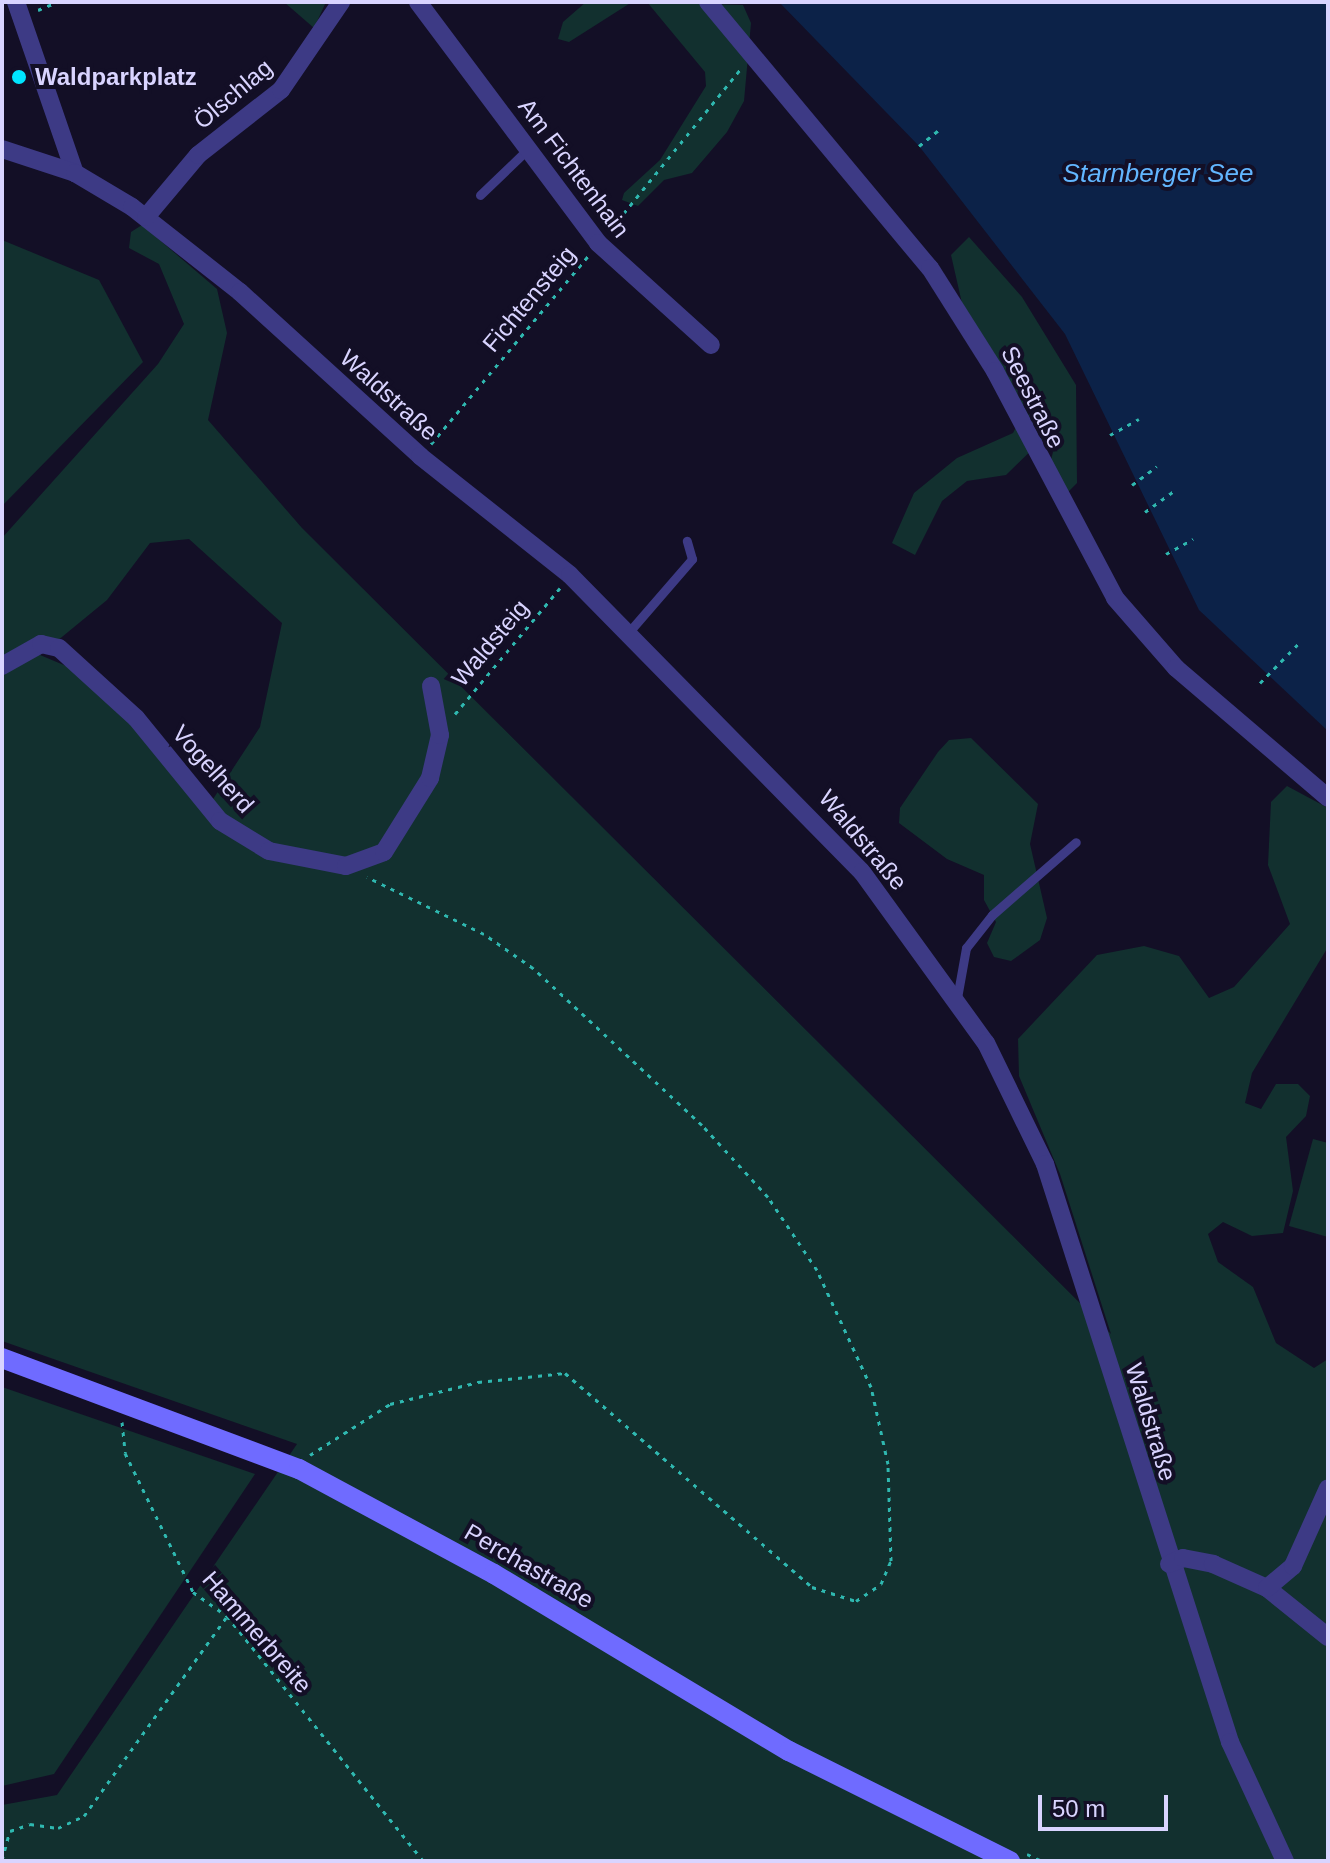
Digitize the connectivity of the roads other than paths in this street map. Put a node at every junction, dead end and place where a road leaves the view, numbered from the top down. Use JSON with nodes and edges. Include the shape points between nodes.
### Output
{"nodes":[{"id":1,"x":16,"y":2,"type":"edge"},
{"id":2,"x":341,"y":2,"type":"edge"},
{"id":3,"x":418,"y":2,"type":"edge"},
{"id":4,"x":708,"y":2,"type":"edge"},
{"id":5,"x":2,"y":149,"type":"edge"},
{"id":6,"x":528,"y":149,"type":"junction"},
{"id":7,"x":75,"y":173,"type":"junction"},
{"id":8,"x":480,"y":195,"type":"dead end"},
{"id":9,"x":146,"y":217,"type":"junction"},
{"id":10,"x":711,"y":345,"type":"dead end"},
{"id":11,"x":687,"y":541,"type":"dead end"},
{"id":12,"x":628,"y":633,"type":"junction"},
{"id":13,"x":2,"y":666,"type":"edge"},
{"id":14,"x":431,"y":686,"type":"dead end"},
{"id":15,"x":1328,"y":798,"type":"edge"},
{"id":16,"x":1076,"y":842,"type":"dead end"},
{"id":17,"x":956,"y":1001,"type":"junction"},
{"id":18,"x":2,"y":1358,"type":"edge"},
{"id":19,"x":1328,"y":1488,"type":"edge"},
{"id":20,"x":1169,"y":1564,"type":"junction"},
{"id":21,"x":1267,"y":1588,"type":"junction"},
{"id":22,"x":1328,"y":1637,"type":"edge"},
{"id":23,"x":1010,"y":1861,"type":"edge"},
{"id":24,"x":1285,"y":1861,"type":"edge"}],
"edges":[{"from":1,"to":7,"type":"street"},
{"from":2,"to":9,"type":"street","name":"Ölschlag","via":[[281,90],[198,155]]},
{"from":3,"to":6,"type":"street","name":"Am Fichtenhain"},
{"from":4,"to":15,"type":"street","name":"Seestraße","via":[[930,268],[995,371],[1115,598],[1176,668]]},
{"from":5,"to":7,"type":"street","name":"Waldstraße"},
{"from":6,"to":8,"type":"lane"},
{"from":6,"to":10,"type":"street","name":"Am Fichtenhain","via":[[598,243]]},
{"from":7,"to":9,"type":"street","name":"Waldstraße"},
{"from":9,"to":12,"type":"street","name":"Waldstraße","via":[[420,456],[570,575]]},
{"from":11,"to":12,"type":"lane","via":[[692,559]]},
{"from":12,"to":17,"type":"street","name":"Waldstraße","via":[[821,824]]},
{"from":13,"to":14,"type":"street","name":"Vogelherd","via":[[35,646],[59,648],[136,718],[220,821],[269,851],[346,866],[376,858],[397,837],[430,778],[440,735]]},
{"from":16,"to":17,"type":"lane","via":[[992,915],[966,948]]},
{"from":17,"to":20,"type":"street","name":"Waldstraße","via":[[1010,1087],[1045,1164]]},
{"from":18,"to":23,"type":"main road","name":"Perchastraße","via":[[299,1469],[494,1574],[789,1751]]},
{"from":19,"to":21,"type":"street","via":[[1293,1566]]},
{"from":20,"to":21,"type":"street","via":[[1183,1558],[1213,1564]]},
{"from":20,"to":24,"type":"street","name":"Waldstraße","via":[[1230,1742]]},
{"from":21,"to":22,"type":"street"}]}
